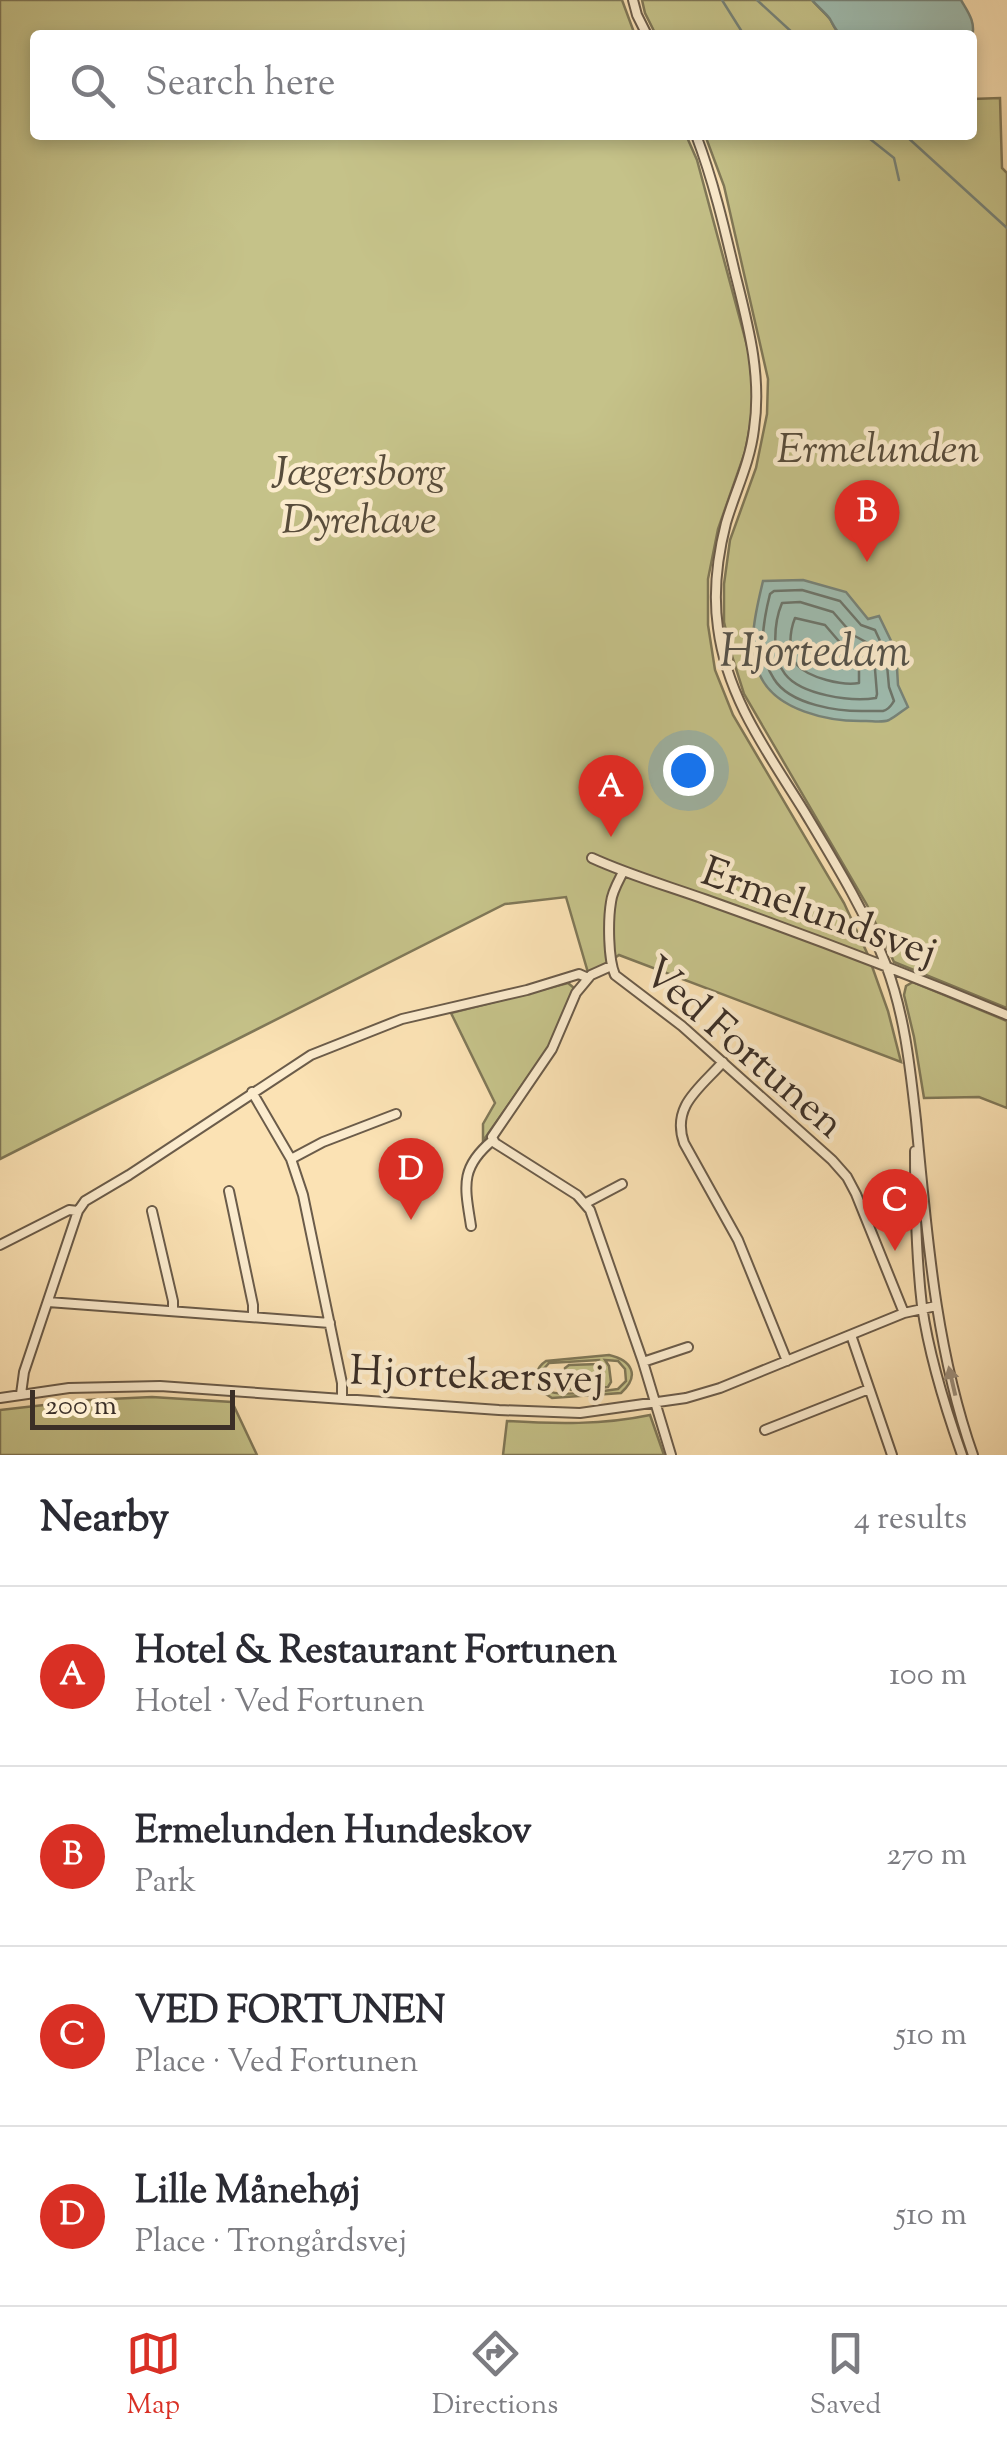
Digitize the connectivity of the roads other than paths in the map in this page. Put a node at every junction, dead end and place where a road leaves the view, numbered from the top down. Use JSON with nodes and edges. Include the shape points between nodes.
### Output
{"nodes":[{"id":1,"x":633,"y":0,"type":"edge"},
{"id":2,"x":644,"y":30,"type":"edge"},
{"id":3,"x":698,"y":140,"type":"edge"},
{"id":4,"x":592,"y":858,"type":"dead end"},
{"id":5,"x":623,"y":872,"type":"junction"},
{"id":6,"x":666,"y":886,"type":"joint"},
{"id":7,"x":611,"y":966,"type":"junction"},
{"id":8,"x":887,"y":968,"type":"junction"},
{"id":9,"x":588,"y":978,"type":"junction"},
{"id":10,"x":1007,"y":1014,"type":"edge"},
{"id":11,"x":723,"y":1062,"type":"junction"},
{"id":12,"x":252,"y":1092,"type":"junction"},
{"id":13,"x":396,"y":1114,"type":"dead end"},
{"id":14,"x":916,"y":1122,"type":"junction"},
{"id":15,"x":493,"y":1140,"type":"junction"},
{"id":16,"x":291,"y":1159,"type":"junction"},
{"id":17,"x":622,"y":1184,"type":"dead end"},
{"id":18,"x":228,"y":1190,"type":"dead end"},
{"id":19,"x":586,"y":1203,"type":"junction"},
{"id":20,"x":78,"y":1211,"type":"junction"},
{"id":21,"x":152,"y":1211,"type":"dead end"},
{"id":22,"x":471,"y":1226,"type":"dead end"},
{"id":23,"x":0,"y":1244,"type":"edge"},
{"id":24,"x":48,"y":1302,"type":"junction"},
{"id":25,"x":936,"y":1306,"type":"junction"},
{"id":26,"x":922,"y":1309,"type":"junction"},
{"id":27,"x":173,"y":1311,"type":"junction"},
{"id":28,"x":904,"y":1313,"type":"junction"},
{"id":29,"x":253,"y":1317,"type":"junction"},
{"id":30,"x":330,"y":1323,"type":"junction"},
{"id":31,"x":851,"y":1336,"type":"junction"},
{"id":32,"x":688,"y":1347,"type":"dead end"},
{"id":33,"x":787,"y":1361,"type":"junction"},
{"id":34,"x":643,"y":1362,"type":"junction"},
{"id":35,"x":869,"y":1389,"type":"junction"},
{"id":36,"x":21,"y":1394,"type":"junction"},
{"id":37,"x":0,"y":1398,"type":"edge"},
{"id":38,"x":342,"y":1399,"type":"junction"},
{"id":39,"x":654,"y":1403,"type":"junction"},
{"id":40,"x":765,"y":1430,"type":"dead end"},
{"id":41,"x":672,"y":1455,"type":"edge"},
{"id":42,"x":892,"y":1455,"type":"edge"},
{"id":43,"x":962,"y":1455,"type":"edge"},
{"id":44,"x":973,"y":1455,"type":"edge"}],
"edges":[{"from":1,"to":2,"type":"street"},
{"from":3,"to":8,"type":"street","via":[[716,191],[756,374],[754,433],[718,568],[722,655],[739,703],[851,891]]},
{"from":4,"to":5,"type":"street","name":"Ved Fortunen"},
{"from":5,"to":6,"type":"street","name":"Ved Fortunen"},
{"from":5,"to":7,"type":"street","name":"Ved Fortunen","via":[[610,907]]},
{"from":6,"to":8,"type":"street","name":"Ermelundsvej"},
{"from":7,"to":9,"type":"street"},
{"from":7,"to":11,"type":"street","name":"Ved Fortunen","via":[[620,981]]},
{"from":8,"to":10,"type":"street","name":"Ermelundsvej"},
{"from":8,"to":14,"type":"street","via":[[902,1012]]},
{"from":9,"to":12,"type":"street","via":[[579,974],[402,1019],[311,1056]]},
{"from":9,"to":15,"type":"street"},
{"from":11,"to":28,"type":"street","name":"Ved Fortunen","via":[[846,1177]]},
{"from":11,"to":33,"type":"street","via":[[687,1103],[680,1132],[738,1240]]},
{"from":12,"to":16,"type":"street"},
{"from":12,"to":20,"type":"street"},
{"from":13,"to":16,"type":"street"},
{"from":14,"to":25,"type":"street"},
{"from":14,"to":26,"type":"street"},
{"from":15,"to":19,"type":"street"},
{"from":15,"to":22,"type":"street","via":[[466,1178]]},
{"from":16,"to":30,"type":"street"},
{"from":17,"to":19,"type":"street"},
{"from":18,"to":29,"type":"street"},
{"from":19,"to":34,"type":"street"},
{"from":20,"to":23,"type":"street"},
{"from":20,"to":24,"type":"street"},
{"from":21,"to":27,"type":"street"},
{"from":24,"to":27,"type":"street"},
{"from":24,"to":36,"type":"street"},
{"from":25,"to":26,"type":"street","name":"Hjortekærsvej"},
{"from":44,"to":25,"type":"street","one_way":true},
{"from":26,"to":28,"type":"street","name":"Hjortekærsvej"},
{"from":26,"to":43,"type":"street"},
{"from":27,"to":29,"type":"street"},
{"from":28,"to":31,"type":"street","name":"Hjortekærsvej"},
{"from":29,"to":30,"type":"street"},
{"from":30,"to":38,"type":"street"},
{"from":31,"to":33,"type":"street","name":"Hjortekærsvej"},
{"from":31,"to":35,"type":"street"},
{"from":32,"to":34,"type":"street"},
{"from":33,"to":39,"type":"street","name":"Hjortekærsvej","via":[[720,1388]]},
{"from":34,"to":39,"type":"street"},
{"from":35,"to":40,"type":"street"},
{"from":35,"to":42,"type":"street"},
{"from":36,"to":37,"type":"street","name":"Hjortekærsvej"},
{"from":36,"to":38,"type":"street","name":"Hjortekærsvej","via":[[160,1386]]},
{"from":38,"to":39,"type":"street","name":"Hjortekærsvej","via":[[542,1413]]},
{"from":39,"to":41,"type":"street"}]}
